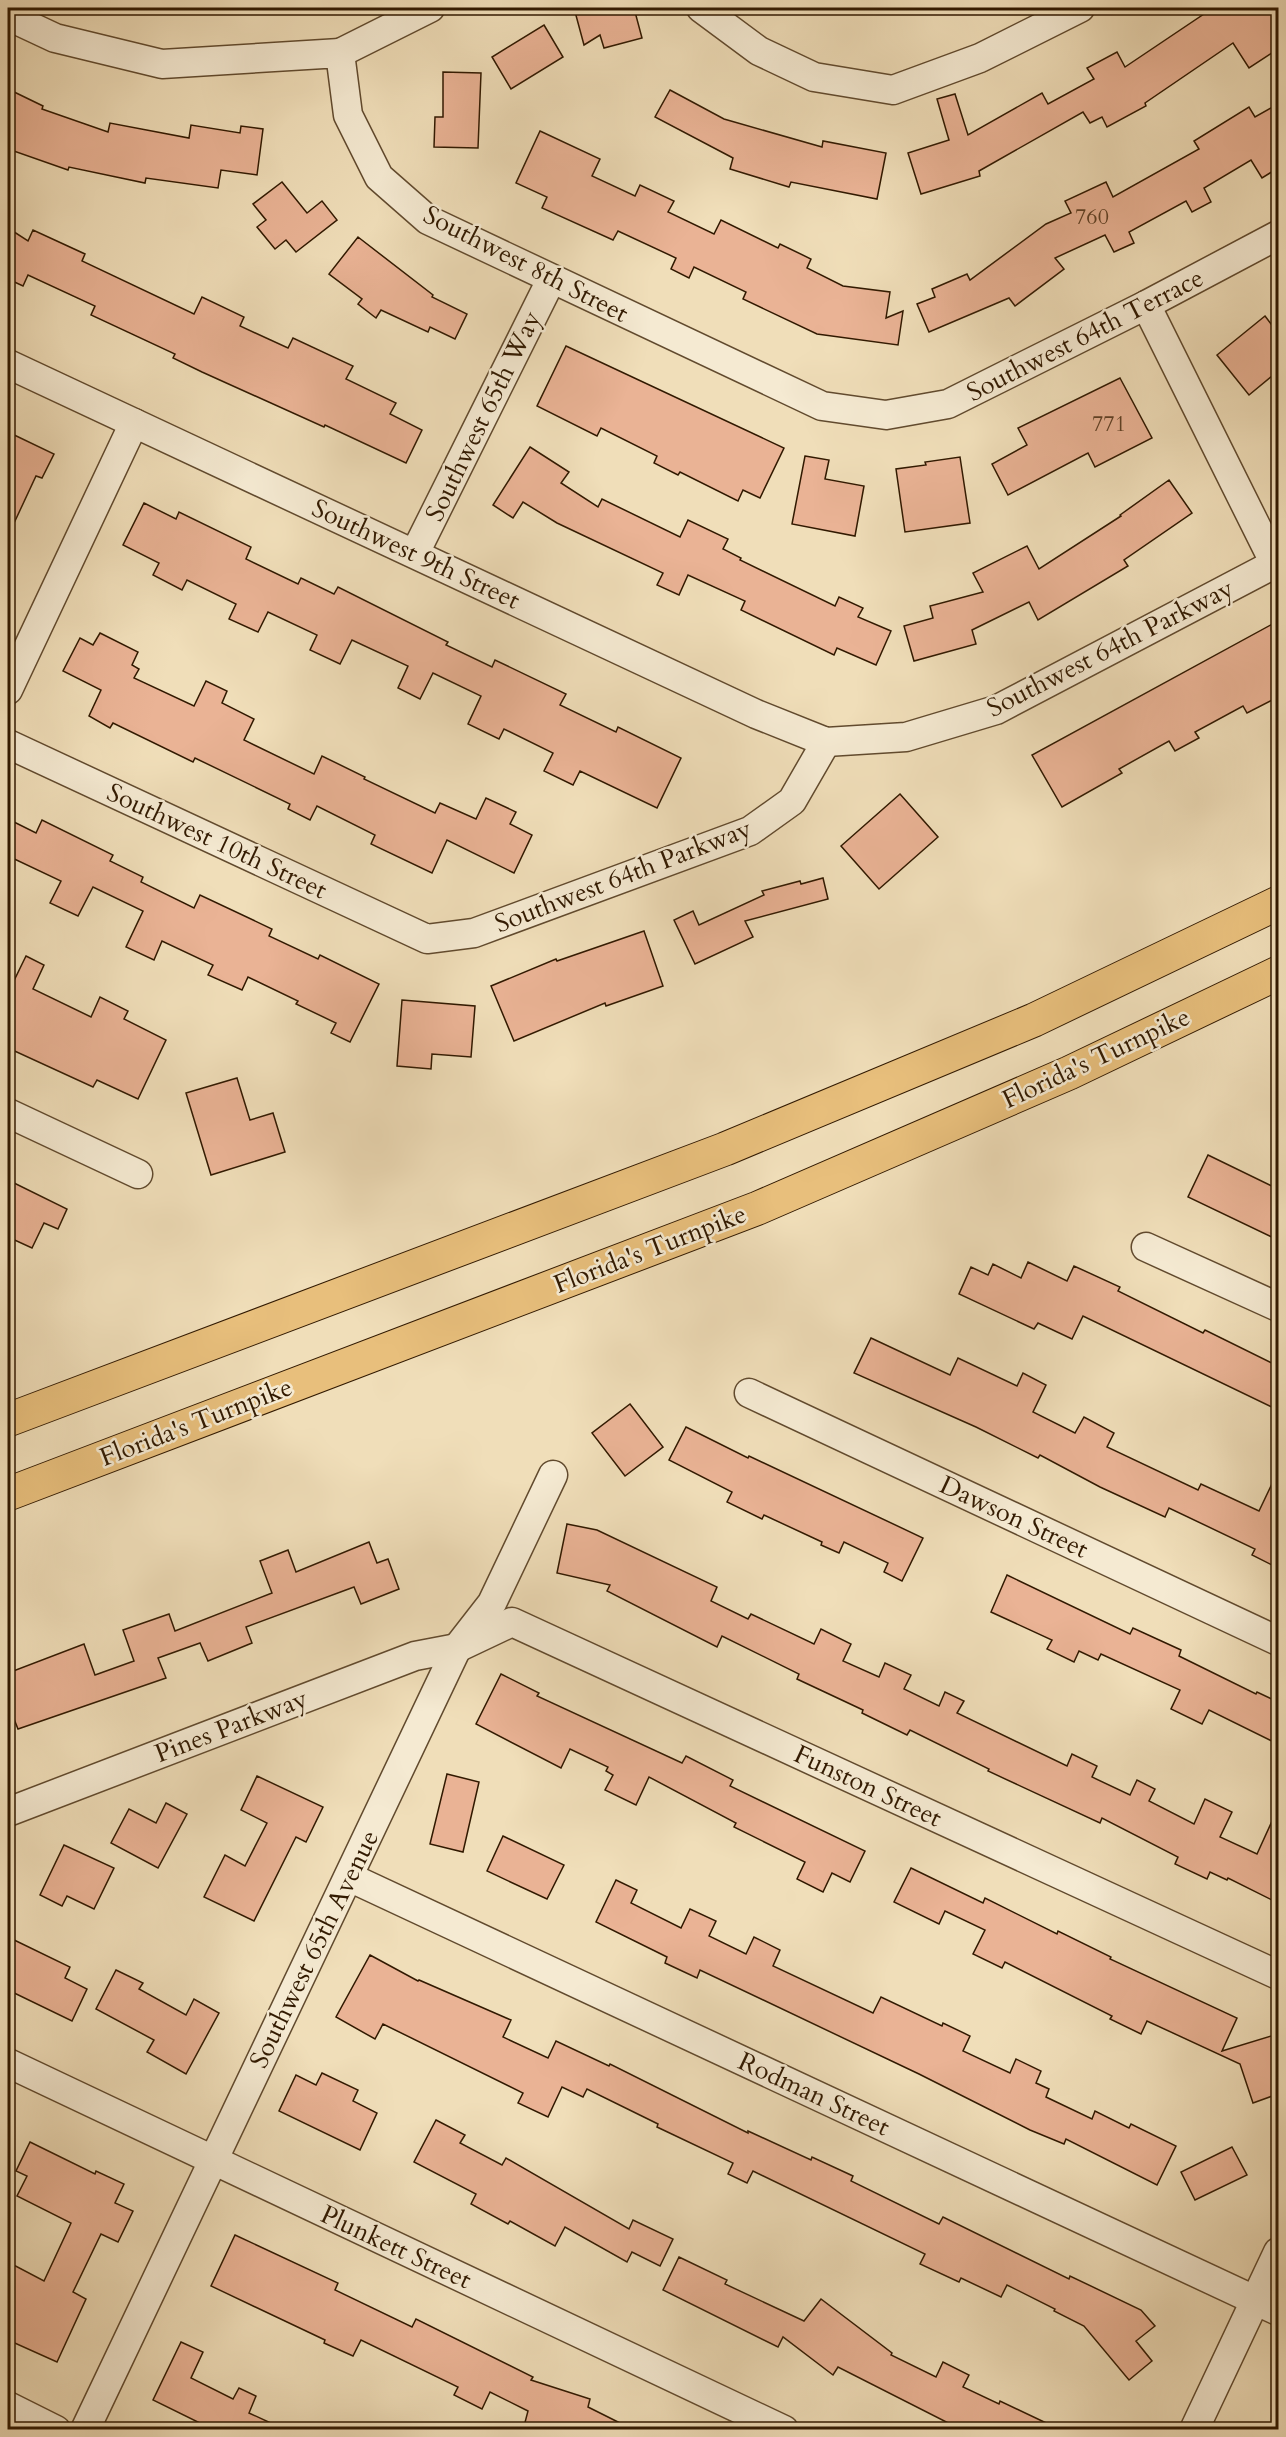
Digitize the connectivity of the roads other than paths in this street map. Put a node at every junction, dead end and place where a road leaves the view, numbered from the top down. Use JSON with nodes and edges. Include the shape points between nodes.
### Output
{"nodes":[{"id":1,"x":430,"y":8,"type":"edge"},
{"id":2,"x":701,"y":8,"type":"edge"},
{"id":3,"x":1080,"y":8,"type":"edge"},
{"id":4,"x":8,"y":16,"type":"edge"},
{"id":5,"x":340,"y":53,"type":"junction"},
{"id":6,"x":1278,"y":236,"type":"edge"},
{"id":7,"x":551,"y":280,"type":"junction"},
{"id":8,"x":1146,"y":305,"type":"junction"},
{"id":9,"x":8,"y":364,"type":"edge"},
{"id":10,"x":886,"y":415,"type":"joint"},
{"id":11,"x":134,"y":423,"type":"junction"},
{"id":12,"x":416,"y":553,"type":"junction"},
{"id":13,"x":1277,"y":563,"type":"edge"},
{"id":14,"x":8,"y":690,"type":"edge"},
{"id":15,"x":826,"y":742,"type":"junction"},
{"id":16,"x":8,"y":744,"type":"edge"},
{"id":17,"x":1278,"y":903,"type":"edge"},
{"id":18,"x":427,"y":939,"type":"joint"},
{"id":19,"x":1278,"y":973,"type":"edge"},
{"id":20,"x":8,"y":1113,"type":"edge"},
{"id":21,"x":138,"y":1174,"type":"dead end"},
{"id":22,"x":1146,"y":1247,"type":"dead end"},
{"id":23,"x":1278,"y":1307,"type":"edge"},
{"id":24,"x":749,"y":1393,"type":"dead end"},
{"id":25,"x":8,"y":1420,"type":"edge"},
{"id":26,"x":553,"y":1475,"type":"dead end"},
{"id":27,"x":8,"y":1494,"type":"edge"},
{"id":28,"x":1278,"y":1641,"type":"edge"},
{"id":29,"x":457,"y":1648,"type":"junction"},
{"id":30,"x":8,"y":1812,"type":"edge"},
{"id":31,"x":349,"y":1877,"type":"junction"},
{"id":32,"x":1278,"y":1975,"type":"edge"},
{"id":33,"x":8,"y":2062,"type":"edge"},
{"id":34,"x":212,"y":2160,"type":"junction"},
{"id":35,"x":1278,"y":2252,"type":"edge"},
{"id":36,"x":1267,"y":2305,"type":"edge"},
{"id":37,"x":8,"y":2406,"type":"edge"},
{"id":38,"x":56,"y":2430,"type":"edge"},
{"id":39,"x":85,"y":2430,"type":"edge"},
{"id":40,"x":784,"y":2430,"type":"edge"},
{"id":41,"x":1194,"y":2430,"type":"edge"}],
"edges":[{"from":1,"to":5,"type":"street"},
{"from":2,"to":3,"type":"street","via":[[759,51],[814,77],[893,90],[980,58]]},
{"from":4,"to":5,"type":"street","via":[[55,38],[162,64]]},
{"from":5,"to":7,"type":"street","name":"Southwest 8th Street","via":[[348,115],[379,177],[428,220]]},
{"from":6,"to":8,"type":"street","name":"Southwest 64th Terrace"},
{"from":7,"to":10,"type":"street","name":"Southwest 8th Street","via":[[822,406]]},
{"from":7,"to":12,"type":"street","name":"Southwest 65th Way"},
{"from":8,"to":10,"type":"street","name":"Southwest 64th Terrace","via":[[948,404]]},
{"from":8,"to":13,"type":"street"},
{"from":9,"to":11,"type":"street","name":"Southwest 9th Street"},
{"from":11,"to":12,"type":"street","name":"Southwest 9th Street"},
{"from":11,"to":14,"type":"street"},
{"from":12,"to":15,"type":"street","name":"Southwest 9th Street","via":[[756,714]]},
{"from":13,"to":15,"type":"street","name":"Southwest 64th Parkway","via":[[996,710],[906,737]]},
{"from":15,"to":18,"type":"street","name":"Southwest 64th Parkway","via":[[792,801],[750,831],[474,933]]},
{"from":16,"to":18,"type":"street","name":"Southwest 10th Street"},
{"from":17,"to":25,"type":"highway","via":[[1034,1020],[725,1149]]},
{"from":19,"to":27,"type":"highway","name":"Florida's Turnpike","via":[[1069,1073],[758,1208]]},
{"from":20,"to":21,"type":"street"},
{"from":22,"to":23,"type":"street"},
{"from":24,"to":28,"type":"street","name":"Dawson Street"},
{"from":26,"to":29,"type":"street","name":"Southwest 65th Avenue","via":[[492,1604]]},
{"from":29,"to":30,"type":"street","name":"Pines Parkway","via":[[415,1656]]},
{"from":29,"to":31,"type":"street","name":"Southwest 65th Avenue"},
{"from":29,"to":32,"type":"street","name":"Funston Street","via":[[512,1622]]},
{"from":31,"to":34,"type":"street","name":"Southwest 65th Avenue"},
{"from":31,"to":36,"type":"street","name":"Rodman Street"},
{"from":33,"to":34,"type":"street","name":"Plunkett Street"},
{"from":34,"to":39,"type":"street","name":"Southwest 65th Avenue"},
{"from":34,"to":40,"type":"street","name":"Plunkett Street"},
{"from":35,"to":36,"type":"street"},
{"from":36,"to":41,"type":"street"},
{"from":37,"to":38,"type":"street"}]}
